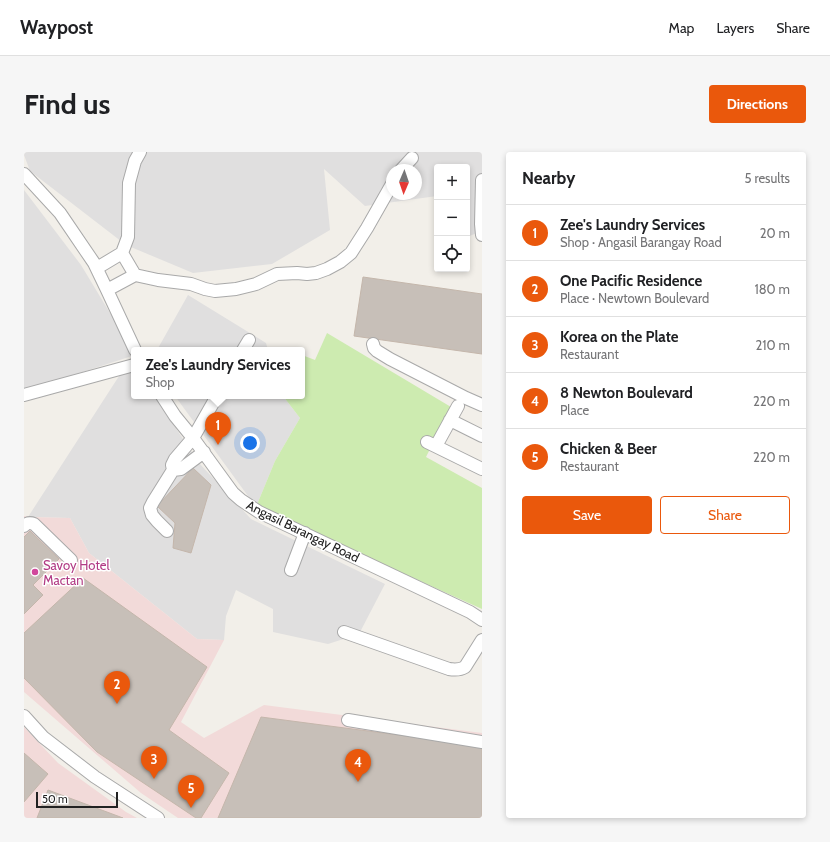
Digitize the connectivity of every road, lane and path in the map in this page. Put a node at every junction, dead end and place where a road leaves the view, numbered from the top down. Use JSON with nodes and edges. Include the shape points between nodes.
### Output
{"nodes":[{"id":1,"x":140,"y":152,"type":"edge"},
{"id":2,"x":412,"y":158,"type":"dead end"},
{"id":3,"x":406,"y":164,"type":"edge"},
{"id":4,"x":24,"y":174,"type":"edge"},
{"id":5,"x":482,"y":180,"type":"edge"},
{"id":6,"x":386,"y":195,"type":"edge"},
{"id":7,"x":482,"y":234,"type":"edge"},
{"id":8,"x":122,"y":253,"type":"junction"},
{"id":9,"x":97,"y":268,"type":"junction"},
{"id":10,"x":135,"y":275,"type":"junction"},
{"id":11,"x":107,"y":290,"type":"junction"},
{"id":12,"x":373,"y":344,"type":"dead end"},
{"id":13,"x":134,"y":347,"type":"edge"},
{"id":14,"x":131,"y":366,"type":"edge"},
{"id":15,"x":24,"y":395,"type":"edge"},
{"id":16,"x":164,"y":399,"type":"edge"},
{"id":17,"x":215,"y":399,"type":"edge"},
{"id":18,"x":458,"y":406,"type":"dead end"},
{"id":19,"x":482,"y":406,"type":"edge"},
{"id":20,"x":450,"y":420,"type":"junction"},
{"id":21,"x":482,"y":436,"type":"edge"},
{"id":22,"x":193,"y":438,"type":"junction"},
{"id":23,"x":204,"y":452,"type":"junction"},
{"id":24,"x":482,"y":469,"type":"edge"},
{"id":25,"x":173,"y":470,"type":"junction"},
{"id":26,"x":24,"y":526,"type":"edge"},
{"id":27,"x":167,"y":531,"type":"dead end"},
{"id":28,"x":305,"y":533,"type":"junction"},
{"id":29,"x":71,"y":560,"type":"dead end"},
{"id":30,"x":291,"y":570,"type":"dead end"},
{"id":31,"x":482,"y":620,"type":"edge"},
{"id":32,"x":344,"y":632,"type":"dead end"},
{"id":33,"x":482,"y":640,"type":"edge"},
{"id":34,"x":24,"y":716,"type":"edge"},
{"id":35,"x":348,"y":720,"type":"dead end"},
{"id":36,"x":482,"y":742,"type":"edge"},
{"id":37,"x":158,"y":818,"type":"edge"}],
"edges":[{"from":1,"to":8,"type":"street","via":[[129,183],[128,237]]},
{"from":2,"to":3,"type":"street"},
{"from":4,"to":9,"type":"street","via":[[60,213]]},
{"from":5,"to":7,"type":"street"},
{"from":6,"to":10,"type":"street","via":[[351,253],[328,269],[316,273],[276,274],[256,284],[215,291],[191,284]]},
{"from":8,"to":9,"type":"street"},
{"from":8,"to":10,"type":"street"},
{"from":9,"to":11,"type":"street"},
{"from":10,"to":11,"type":"street"},
{"from":11,"to":13,"type":"street"},
{"from":12,"to":19,"type":"street","via":[[377,351],[390,359]]},
{"from":14,"to":15,"type":"street"},
{"from":16,"to":22,"type":"street","name":"Angasil Barangay Road"},
{"from":17,"to":22,"type":"street"},
{"from":18,"to":20,"type":"street"},
{"from":20,"to":21,"type":"street"},
{"from":20,"to":24,"type":"street","via":[[432,444]]},
{"from":22,"to":23,"type":"street","name":"Angasil Barangay Road"},
{"from":22,"to":25,"type":"street","via":[[175,459]]},
{"from":23,"to":25,"type":"street","via":[[181,469]]},
{"from":23,"to":28,"type":"street","name":"Angasil Barangay Road","via":[[233,493],[241,500],[259,512]]},
{"from":25,"to":27,"type":"street","via":[[150,508],[152,515]]},
{"from":26,"to":29,"type":"street","via":[[31,522],[34,524]]},
{"from":28,"to":30,"type":"street"},
{"from":28,"to":31,"type":"street","name":"Angasil Barangay Road"},
{"from":32,"to":33,"type":"street","via":[[454,670],[465,667]]},
{"from":34,"to":37,"type":"street","via":[[43,737],[95,777]]},
{"from":35,"to":36,"type":"street"}]}
